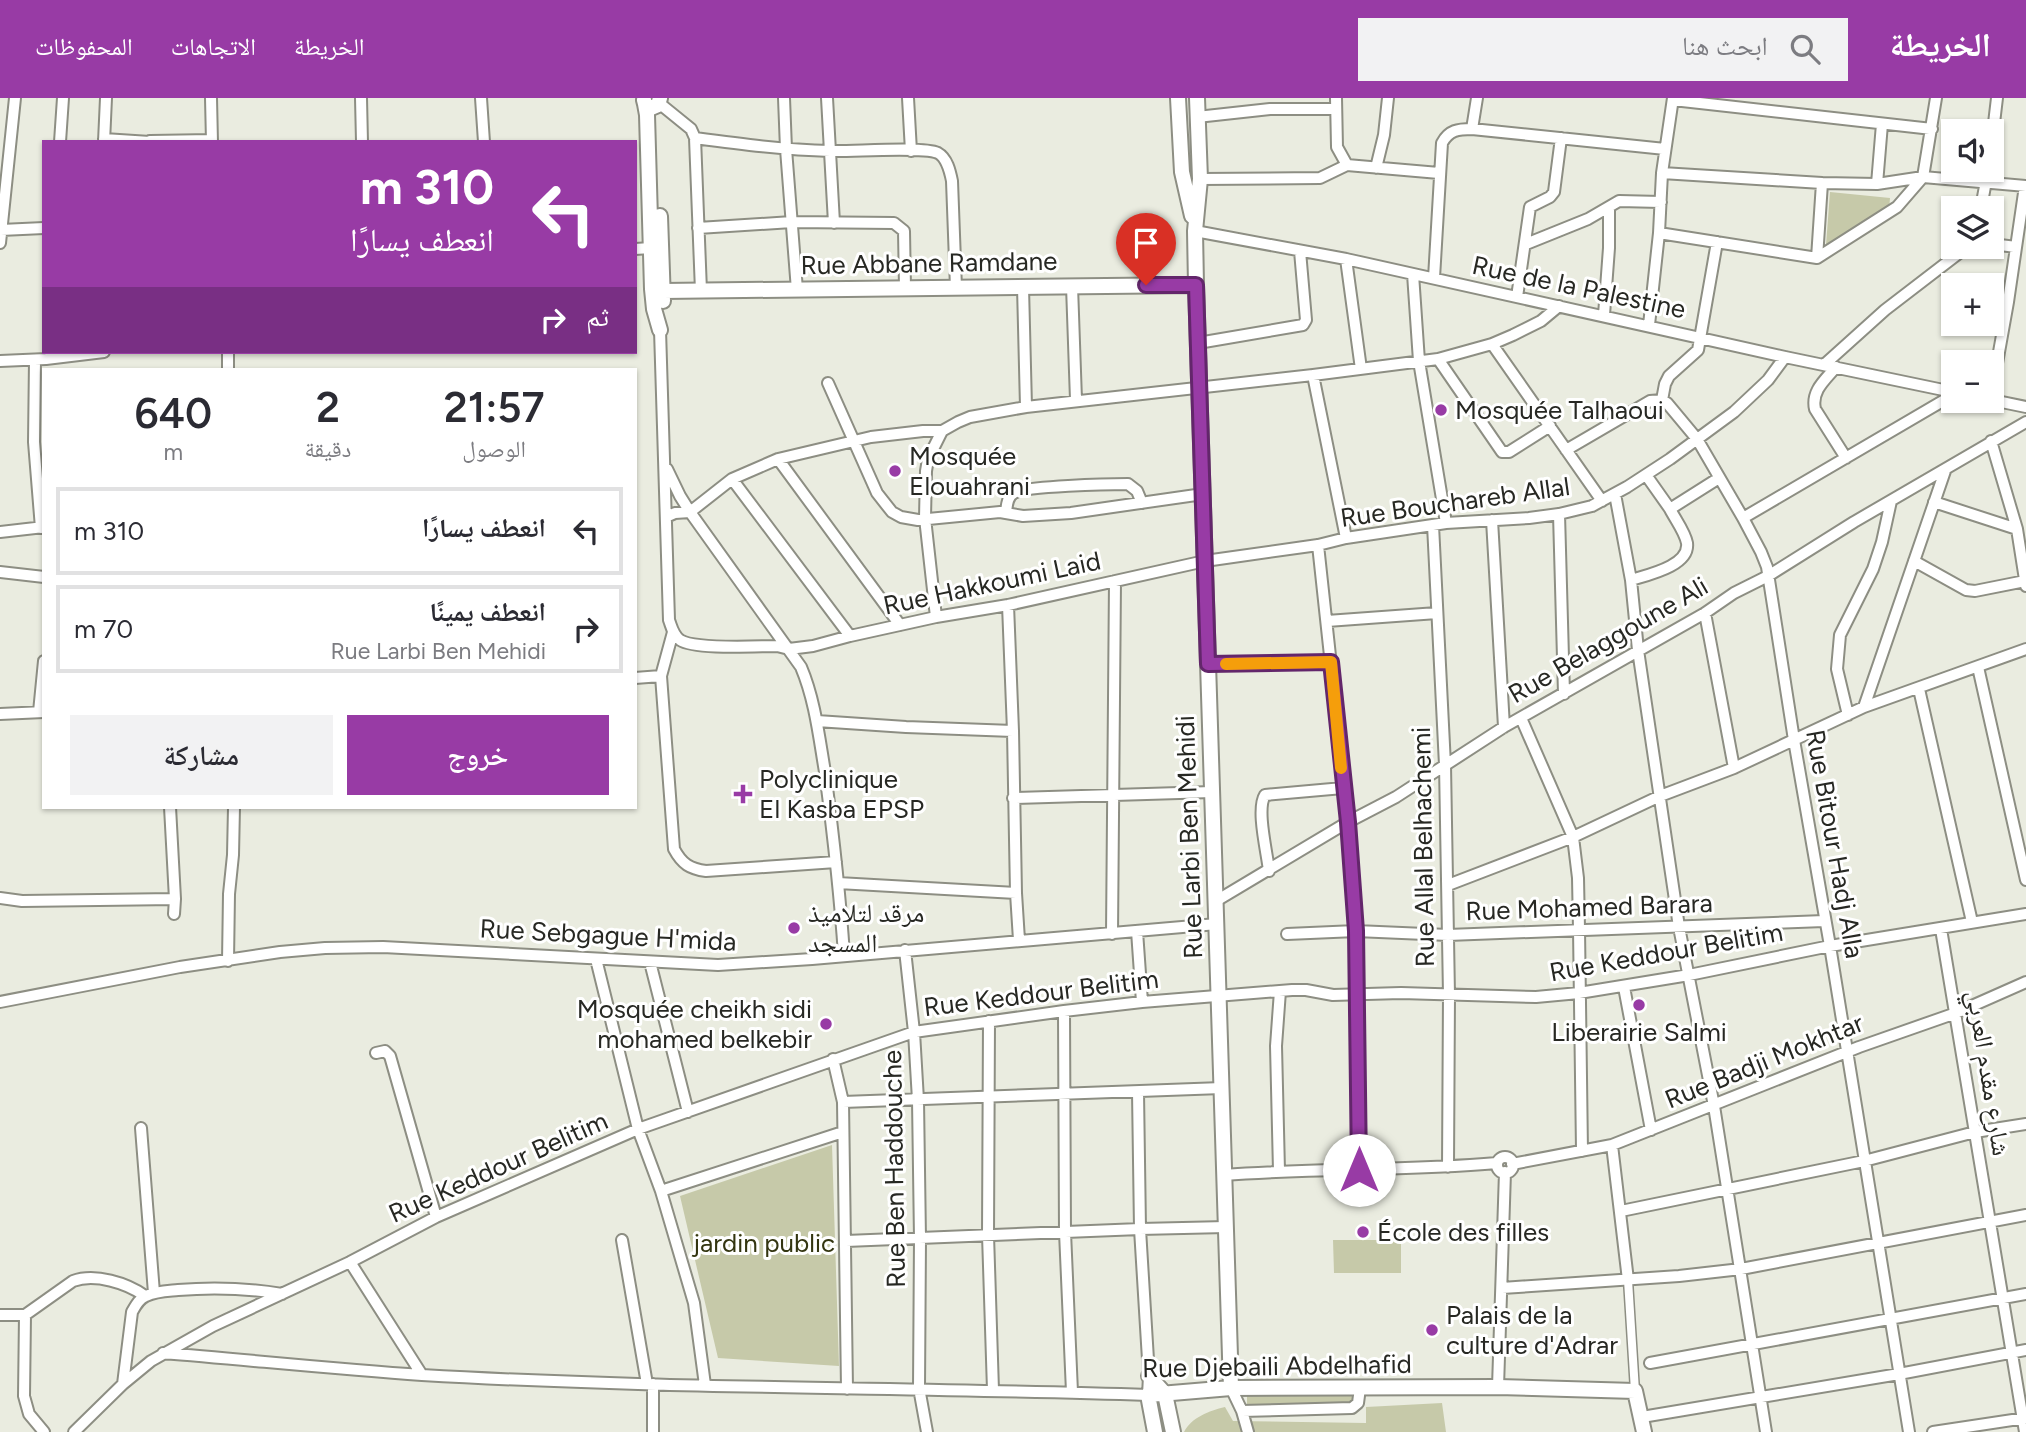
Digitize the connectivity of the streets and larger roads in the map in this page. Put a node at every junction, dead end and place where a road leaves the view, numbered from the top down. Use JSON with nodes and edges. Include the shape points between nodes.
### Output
{"nodes":[{"id":1,"x":15,"y":98,"type":"edge"},
{"id":2,"x":64,"y":98,"type":"edge"},
{"id":3,"x":106,"y":98,"type":"edge"},
{"id":4,"x":211,"y":98,"type":"edge"},
{"id":5,"x":361,"y":98,"type":"edge"},
{"id":6,"x":481,"y":98,"type":"edge"},
{"id":7,"x":784,"y":98,"type":"edge"},
{"id":8,"x":827,"y":98,"type":"edge"},
{"id":9,"x":908,"y":98,"type":"edge"},
{"id":10,"x":1178,"y":98,"type":"edge"},
{"id":11,"x":1197,"y":98,"type":"edge"},
{"id":12,"x":1388,"y":98,"type":"edge"},
{"id":13,"x":1477,"y":98,"type":"edge"},
{"id":14,"x":1936,"y":98,"type":"edge"},
{"id":15,"x":1997,"y":98,"type":"edge"},
{"id":16,"x":1673,"y":99,"type":"edge"},
{"id":17,"x":656,"y":101,"type":"edge"},
{"id":18,"x":1336,"y":103,"type":"edge"},
{"id":19,"x":1197,"y":117,"type":"junction"},
{"id":20,"x":1994,"y":119,"type":"edge"},
{"id":21,"x":1882,"y":124,"type":"junction"},
{"id":22,"x":1472,"y":129,"type":"junction"},
{"id":23,"x":1932,"y":129,"type":"junction"},
{"id":24,"x":695,"y":138,"type":"junction"},
{"id":25,"x":1561,"y":138,"type":"junction"},
{"id":26,"x":60,"y":140,"type":"edge"},
{"id":27,"x":104,"y":140,"type":"edge"},
{"id":28,"x":212,"y":140,"type":"edge"},
{"id":29,"x":362,"y":140,"type":"edge"},
{"id":30,"x":484,"y":140,"type":"edge"},
{"id":31,"x":786,"y":149,"type":"junction"},
{"id":32,"x":1665,"y":149,"type":"junction"},
{"id":33,"x":830,"y":151,"type":"junction"},
{"id":34,"x":911,"y":151,"type":"junction"},
{"id":35,"x":1347,"y":164,"type":"junction"},
{"id":36,"x":1376,"y":168,"type":"junction"},
{"id":37,"x":1438,"y":173,"type":"junction"},
{"id":38,"x":1662,"y":173,"type":"junction"},
{"id":39,"x":1923,"y":177,"type":"junction"},
{"id":40,"x":1200,"y":179,"type":"junction"},
{"id":41,"x":1822,"y":183,"type":"junction"},
{"id":42,"x":1986,"y":183,"type":"junction"},
{"id":43,"x":1877,"y":184,"type":"junction"},
{"id":44,"x":2025,"y":186,"type":"edge"},
{"id":45,"x":1983,"y":196,"type":"edge"},
{"id":46,"x":654,"y":197,"type":"junction"},
{"id":47,"x":1661,"y":202,"type":"junction"},
{"id":48,"x":1609,"y":207,"type":"junction"},
{"id":49,"x":792,"y":222,"type":"junction"},
{"id":50,"x":834,"y":223,"type":"junction"},
{"id":51,"x":42,"y":228,"type":"edge"},
{"id":52,"x":698,"y":228,"type":"junction"},
{"id":53,"x":1,"y":230,"type":"edge"},
{"id":54,"x":1195,"y":231,"type":"junction"},
{"id":55,"x":1659,"y":233,"type":"junction"},
{"id":56,"x":1717,"y":242,"type":"junction"},
{"id":57,"x":0,"y":243,"type":"edge"},
{"id":58,"x":1526,"y":244,"type":"junction"},
{"id":59,"x":2004,"y":246,"type":"edge"},
{"id":60,"x":2015,"y":247,"type":"junction"},
{"id":61,"x":651,"y":248,"type":"junction"},
{"id":62,"x":637,"y":249,"type":"edge"},
{"id":63,"x":1300,"y":250,"type":"junction"},
{"id":64,"x":1816,"y":258,"type":"junction"},
{"id":65,"x":1346,"y":259,"type":"junction"},
{"id":66,"x":1951,"y":259,"type":"edge"},
{"id":67,"x":1413,"y":274,"type":"junction"},
{"id":68,"x":1434,"y":278,"type":"junction"},
{"id":69,"x":1196,"y":285,"type":"junction"},
{"id":70,"x":1072,"y":286,"type":"junction"},
{"id":71,"x":1023,"y":287,"type":"junction"},
{"id":72,"x":905,"y":288,"type":"junction"},
{"id":73,"x":956,"y":288,"type":"junction"},
{"id":74,"x":797,"y":290,"type":"junction"},
{"id":75,"x":663,"y":291,"type":"junction"},
{"id":76,"x":701,"y":291,"type":"junction"},
{"id":77,"x":1517,"y":297,"type":"junction"},
{"id":78,"x":1559,"y":306,"type":"junction"},
{"id":79,"x":1604,"y":315,"type":"junction"},
{"id":80,"x":1649,"y":325,"type":"junction"},
{"id":81,"x":660,"y":330,"type":"junction"},
{"id":82,"x":1701,"y":337,"type":"junction"},
{"id":83,"x":1198,"y":343,"type":"junction"},
{"id":84,"x":1492,"y":344,"type":"junction"},
{"id":85,"x":1999,"y":350,"type":"edge"},
{"id":86,"x":90,"y":354,"type":"edge"},
{"id":87,"x":77,"y":356,"type":"junction"},
{"id":88,"x":1785,"y":356,"type":"junction"},
{"id":89,"x":42,"y":357,"type":"edge"},
{"id":90,"x":1438,"y":359,"type":"junction"},
{"id":91,"x":0,"y":361,"type":"edge"},
{"id":92,"x":1419,"y":361,"type":"junction"},
{"id":93,"x":1830,"y":365,"type":"junction"},
{"id":94,"x":77,"y":368,"type":"edge"},
{"id":95,"x":1362,"y":369,"type":"junction"},
{"id":96,"x":1313,"y":375,"type":"junction"},
{"id":97,"x":828,"y":383,"type":"dead end"},
{"id":98,"x":1200,"y":387,"type":"junction"},
{"id":99,"x":1941,"y":390,"type":"edge"},
{"id":100,"x":1076,"y":400,"type":"junction"},
{"id":101,"x":1662,"y":400,"type":"junction"},
{"id":102,"x":1941,"y":400,"type":"edge"},
{"id":103,"x":2004,"y":402,"type":"edge"},
{"id":104,"x":1026,"y":407,"type":"junction"},
{"id":105,"x":2026,"y":407,"type":"edge"},
{"id":106,"x":2026,"y":422,"type":"edge"},
{"id":107,"x":1550,"y":426,"type":"junction"},
{"id":108,"x":942,"y":431,"type":"junction"},
{"id":109,"x":1697,"y":439,"type":"junction"},
{"id":110,"x":852,"y":441,"type":"junction"},
{"id":111,"x":1991,"y":441,"type":"junction"},
{"id":112,"x":1566,"y":450,"type":"junction"},
{"id":113,"x":1846,"y":457,"type":"junction"},
{"id":114,"x":778,"y":458,"type":"junction"},
{"id":115,"x":664,"y":462,"type":"junction"},
{"id":116,"x":1945,"y":471,"type":"junction"},
{"id":117,"x":1646,"y":475,"type":"junction"},
{"id":118,"x":1719,"y":478,"type":"junction"},
{"id":119,"x":732,"y":479,"type":"junction"},
{"id":120,"x":1102,"y":485,"type":"junction"},
{"id":121,"x":1203,"y":494,"type":"junction"},
{"id":122,"x":1615,"y":494,"type":"junction"},
{"id":123,"x":1602,"y":501,"type":"junction"},
{"id":124,"x":1891,"y":501,"type":"junction"},
{"id":125,"x":1934,"y":502,"type":"junction"},
{"id":126,"x":1142,"y":503,"type":"junction"},
{"id":127,"x":1105,"y":508,"type":"junction"},
{"id":128,"x":1670,"y":509,"type":"junction"},
{"id":129,"x":690,"y":512,"type":"junction"},
{"id":130,"x":1006,"y":512,"type":"junction"},
{"id":131,"x":1559,"y":514,"type":"junction"},
{"id":132,"x":666,"y":517,"type":"junction"},
{"id":133,"x":925,"y":518,"type":"junction"},
{"id":134,"x":1743,"y":518,"type":"junction"},
{"id":135,"x":1492,"y":520,"type":"junction"},
{"id":136,"x":1446,"y":523,"type":"junction"},
{"id":137,"x":1433,"y":525,"type":"junction"},
{"id":138,"x":42,"y":527,"type":"edge"},
{"id":139,"x":2017,"y":529,"type":"junction"},
{"id":140,"x":0,"y":532,"type":"edge"},
{"id":141,"x":1346,"y":538,"type":"junction"},
{"id":142,"x":1318,"y":545,"type":"junction"},
{"id":143,"x":1205,"y":561,"type":"junction"},
{"id":144,"x":1914,"y":561,"type":"junction"},
{"id":145,"x":0,"y":572,"type":"edge"},
{"id":146,"x":1768,"y":576,"type":"junction"},
{"id":147,"x":42,"y":577,"type":"edge"},
{"id":148,"x":1631,"y":580,"type":"junction"},
{"id":149,"x":2025,"y":580,"type":"edge"},
{"id":150,"x":1115,"y":581,"type":"junction"},
{"id":151,"x":2026,"y":586,"type":"edge"},
{"id":152,"x":1007,"y":605,"type":"junction"},
{"id":153,"x":1704,"y":613,"type":"junction"},
{"id":154,"x":1437,"y":614,"type":"junction"},
{"id":155,"x":936,"y":617,"type":"junction"},
{"id":156,"x":1327,"y":621,"type":"junction"},
{"id":157,"x":900,"y":625,"type":"junction"},
{"id":158,"x":673,"y":632,"type":"junction"},
{"id":159,"x":850,"y":636,"type":"junction"},
{"id":160,"x":789,"y":649,"type":"junction"},
{"id":161,"x":2026,"y":649,"type":"edge"},
{"id":162,"x":1638,"y":650,"type":"junction"},
{"id":163,"x":1331,"y":662,"type":"junction"},
{"id":164,"x":1208,"y":664,"type":"junction"},
{"id":165,"x":1978,"y":667,"type":"junction"},
{"id":166,"x":661,"y":676,"type":"junction"},
{"id":167,"x":637,"y":678,"type":"edge"},
{"id":168,"x":1919,"y":689,"type":"junction"},
{"id":169,"x":1563,"y":694,"type":"junction"},
{"id":170,"x":1864,"y":707,"type":"junction"},
{"id":171,"x":41,"y":712,"type":"edge"},
{"id":172,"x":0,"y":714,"type":"edge"},
{"id":173,"x":1848,"y":715,"type":"junction"},
{"id":174,"x":1521,"y":718,"type":"junction"},
{"id":175,"x":817,"y":721,"type":"junction"},
{"id":176,"x":1504,"y":727,"type":"junction"},
{"id":177,"x":1013,"y":731,"type":"junction"},
{"id":178,"x":1794,"y":740,"type":"junction"},
{"id":179,"x":1445,"y":765,"type":"junction"},
{"id":180,"x":1734,"y":768,"type":"junction"},
{"id":181,"x":1343,"y":788,"type":"junction"},
{"id":182,"x":1212,"y":792,"type":"junction"},
{"id":183,"x":1114,"y":795,"type":"junction"},
{"id":184,"x":1660,"y":796,"type":"junction"},
{"id":185,"x":1013,"y":798,"type":"junction"},
{"id":186,"x":170,"y":809,"type":"edge"},
{"id":187,"x":234,"y":809,"type":"edge"},
{"id":188,"x":1348,"y":822,"type":"junction"},
{"id":189,"x":1573,"y":837,"type":"junction"},
{"id":190,"x":835,"y":862,"type":"junction"},
{"id":191,"x":1269,"y":871,"type":"junction"},
{"id":192,"x":2026,"y":880,"type":"edge"},
{"id":193,"x":838,"y":883,"type":"junction"},
{"id":194,"x":1448,"y":885,"type":"junction"},
{"id":195,"x":1016,"y":893,"type":"junction"},
{"id":196,"x":0,"y":898,"type":"edge"},
{"id":197,"x":175,"y":899,"type":"junction"},
{"id":198,"x":1216,"y":901,"type":"junction"},
{"id":199,"x":174,"y":914,"type":"dead end"},
{"id":200,"x":2026,"y":914,"type":"edge"},
{"id":201,"x":1824,"y":921,"type":"junction"},
{"id":202,"x":1972,"y":922,"type":"junction"},
{"id":203,"x":1217,"y":925,"type":"junction"},
{"id":204,"x":1679,"y":927,"type":"junction"},
{"id":205,"x":1579,"y":929,"type":"junction"},
{"id":206,"x":1941,"y":929,"type":"junction"},
{"id":207,"x":1137,"y":931,"type":"junction"},
{"id":208,"x":1356,"y":931,"type":"junction"},
{"id":209,"x":1112,"y":934,"type":"junction"},
{"id":210,"x":1287,"y":934,"type":"dead end"},
{"id":211,"x":1448,"y":935,"type":"junction"},
{"id":212,"x":1019,"y":940,"type":"junction"},
{"id":213,"x":1829,"y":946,"type":"junction"},
{"id":214,"x":905,"y":950,"type":"junction"},
{"id":215,"x":844,"y":955,"type":"junction"},
{"id":216,"x":596,"y":959,"type":"junction"},
{"id":217,"x":228,"y":961,"type":"junction"},
{"id":218,"x":650,"y":962,"type":"junction"},
{"id":219,"x":1689,"y":975,"type":"junction"},
{"id":220,"x":2026,"y":982,"type":"edge"},
{"id":221,"x":1624,"y":986,"type":"junction"},
{"id":222,"x":1280,"y":991,"type":"junction"},
{"id":223,"x":1579,"y":993,"type":"junction"},
{"id":224,"x":1357,"y":994,"type":"junction"},
{"id":225,"x":1449,"y":995,"type":"junction"},
{"id":226,"x":1219,"y":997,"type":"junction"},
{"id":227,"x":0,"y":1002,"type":"edge"},
{"id":228,"x":1142,"y":1002,"type":"junction"},
{"id":229,"x":1064,"y":1011,"type":"junction"},
{"id":230,"x":1956,"y":1013,"type":"junction"},
{"id":231,"x":989,"y":1021,"type":"junction"},
{"id":232,"x":914,"y":1032,"type":"junction"},
{"id":233,"x":376,"y":1053,"type":"dead end"},
{"id":234,"x":1846,"y":1054,"type":"junction"},
{"id":235,"x":833,"y":1059,"type":"junction"},
{"id":236,"x":1222,"y":1088,"type":"junction"},
{"id":237,"x":1138,"y":1092,"type":"junction"},
{"id":238,"x":1063,"y":1093,"type":"junction"},
{"id":239,"x":989,"y":1095,"type":"junction"},
{"id":240,"x":918,"y":1100,"type":"junction"},
{"id":241,"x":843,"y":1102,"type":"junction"},
{"id":242,"x":1714,"y":1106,"type":"junction"},
{"id":243,"x":688,"y":1112,"type":"junction"},
{"id":244,"x":2026,"y":1124,"type":"edge"},
{"id":245,"x":141,"y":1128,"type":"dead end"},
{"id":246,"x":638,"y":1129,"type":"junction"},
{"id":247,"x":1651,"y":1130,"type":"junction"},
{"id":248,"x":844,"y":1132,"type":"junction"},
{"id":249,"x":1975,"y":1132,"type":"junction"},
{"id":250,"x":1612,"y":1145,"type":"junction"},
{"id":251,"x":1582,"y":1151,"type":"junction"},
{"id":252,"x":1864,"y":1161,"type":"junction"},
{"id":253,"x":1505,"y":1166,"type":"junction"},
{"id":254,"x":1448,"y":1167,"type":"junction"},
{"id":255,"x":1359,"y":1170,"type":"junction"},
{"id":256,"x":1279,"y":1171,"type":"junction"},
{"id":257,"x":1224,"y":1175,"type":"junction"},
{"id":258,"x":1727,"y":1188,"type":"junction"},
{"id":259,"x":661,"y":1191,"type":"junction"},
{"id":260,"x":1621,"y":1211,"type":"junction"},
{"id":261,"x":2026,"y":1215,"type":"edge"},
{"id":262,"x":436,"y":1217,"type":"junction"},
{"id":263,"x":1990,"y":1221,"type":"junction"},
{"id":264,"x":1226,"y":1227,"type":"junction"},
{"id":265,"x":1140,"y":1229,"type":"junction"},
{"id":266,"x":1065,"y":1232,"type":"junction"},
{"id":267,"x":988,"y":1235,"type":"junction"},
{"id":268,"x":622,"y":1240,"type":"dead end"},
{"id":269,"x":920,"y":1240,"type":"junction"},
{"id":270,"x":846,"y":1241,"type":"junction"},
{"id":271,"x":1877,"y":1243,"type":"junction"},
{"id":272,"x":350,"y":1262,"type":"junction"},
{"id":273,"x":1741,"y":1269,"type":"junction"},
{"id":274,"x":1628,"y":1280,"type":"junction"},
{"id":275,"x":1502,"y":1287,"type":"junction"},
{"id":276,"x":150,"y":1294,"type":"junction"},
{"id":277,"x":283,"y":1294,"type":"junction"},
{"id":278,"x":2026,"y":1294,"type":"edge"},
{"id":279,"x":2003,"y":1298,"type":"junction"},
{"id":280,"x":0,"y":1315,"type":"edge"},
{"id":281,"x":25,"y":1315,"type":"junction"},
{"id":282,"x":1890,"y":1318,"type":"junction"},
{"id":283,"x":1751,"y":1345,"type":"junction"},
{"id":284,"x":2026,"y":1350,"type":"edge"},
{"id":285,"x":2012,"y":1352,"type":"junction"},
{"id":286,"x":163,"y":1353,"type":"junction"},
{"id":287,"x":1650,"y":1363,"type":"dead end"},
{"id":288,"x":1899,"y":1374,"type":"junction"},
{"id":289,"x":422,"y":1375,"type":"junction"},
{"id":290,"x":1149,"y":1376,"type":"junction"},
{"id":291,"x":123,"y":1384,"type":"junction"},
{"id":292,"x":650,"y":1384,"type":"junction"},
{"id":293,"x":705,"y":1385,"type":"junction"},
{"id":294,"x":1498,"y":1387,"type":"junction"},
{"id":295,"x":919,"y":1388,"type":"junction"},
{"id":296,"x":1231,"y":1388,"type":"junction"},
{"id":297,"x":1360,"y":1388,"type":"junction"},
{"id":298,"x":847,"y":1389,"type":"junction"},
{"id":299,"x":993,"y":1390,"type":"junction"},
{"id":300,"x":1635,"y":1391,"type":"junction"},
{"id":301,"x":1072,"y":1392,"type":"junction"},
{"id":302,"x":1165,"y":1394,"type":"junction"},
{"id":303,"x":1148,"y":1395,"type":"junction"},
{"id":304,"x":1761,"y":1398,"type":"junction"},
{"id":305,"x":1242,"y":1411,"type":"junction"},
{"id":306,"x":1642,"y":1417,"type":"junction"},
{"id":307,"x":2024,"y":1418,"type":"edge"},
{"id":308,"x":44,"y":1432,"type":"edge"},
{"id":309,"x":74,"y":1432,"type":"edge"},
{"id":310,"x":653,"y":1432,"type":"edge"},
{"id":311,"x":928,"y":1432,"type":"edge"},
{"id":312,"x":1155,"y":1432,"type":"edge"},
{"id":313,"x":1173,"y":1432,"type":"edge"},
{"id":314,"x":1248,"y":1432,"type":"edge"},
{"id":315,"x":1644,"y":1432,"type":"edge"},
{"id":316,"x":1766,"y":1432,"type":"edge"},
{"id":317,"x":1909,"y":1432,"type":"edge"},
{"id":318,"x":1934,"y":1432,"type":"edge"},
{"id":319,"x":2025,"y":1432,"type":"edge"}],
"edges":[{"from":1,"to":53,"type":"street"},
{"from":2,"to":26,"type":"street"},
{"from":3,"to":27,"type":"street"},
{"from":4,"to":28,"type":"street"},
{"from":5,"to":29,"type":"street"},
{"from":6,"to":30,"type":"street"},
{"from":7,"to":31,"type":"street"},
{"from":8,"to":33,"type":"street"},
{"from":9,"to":34,"type":"street"},
{"from":10,"to":54,"type":"street","via":[[1182,172]]},
{"from":11,"to":19,"type":"street"},
{"from":12,"to":36,"type":"street"},
{"from":13,"to":22,"type":"street"},
{"from":14,"to":23,"type":"street"},
{"from":15,"to":20,"type":"street"},
{"from":16,"to":21,"type":"street"},
{"from":16,"to":32,"type":"street"},
{"from":17,"to":24,"type":"street","via":[[691,129]]},
{"from":17,"to":46,"type":"street"},
{"from":18,"to":19,"type":"street"},
{"from":18,"to":35,"type":"street","via":[[1337,147]]},
{"from":19,"to":40,"type":"street"},
{"from":21,"to":23,"type":"street"},
{"from":21,"to":43,"type":"street"},
{"from":22,"to":25,"type":"street"},
{"from":22,"to":37,"type":"street","via":[[1457,129],[1446,136]]},
{"from":23,"to":39,"type":"street"},
{"from":24,"to":31,"type":"street"},
{"from":24,"to":52,"type":"street"},
{"from":25,"to":32,"type":"street"},
{"from":25,"to":58,"type":"street","via":[[1554,192],[1530,207]]},
{"from":31,"to":33,"type":"street"},
{"from":31,"to":49,"type":"street"},
{"from":32,"to":38,"type":"street"},
{"from":33,"to":34,"type":"street"},
{"from":33,"to":50,"type":"street"},
{"from":34,"to":73,"type":"street","via":[[937,153],[950,172]]},
{"from":35,"to":36,"type":"street"},
{"from":35,"to":40,"type":"street","via":[[1320,178]]},
{"from":36,"to":37,"type":"street"},
{"from":37,"to":68,"type":"street"},
{"from":38,"to":41,"type":"street"},
{"from":38,"to":47,"type":"street"},
{"from":39,"to":42,"type":"street"},
{"from":39,"to":43,"type":"street"},
{"from":39,"to":64,"type":"street","via":[[1897,206]]},
{"from":40,"to":54,"type":"street"},
{"from":41,"to":43,"type":"street"},
{"from":41,"to":64,"type":"street"},
{"from":42,"to":44,"type":"street"},
{"from":42,"to":45,"type":"street"},
{"from":44,"to":60,"type":"street"},
{"from":46,"to":61,"type":"street"},
{"from":46,"to":75,"type":"street"},
{"from":47,"to":48,"type":"street","via":[[1626,200]]},
{"from":47,"to":55,"type":"street"},
{"from":48,"to":58,"type":"street"},
{"from":48,"to":79,"type":"street"},
{"from":49,"to":50,"type":"street"},
{"from":49,"to":52,"type":"street"},
{"from":49,"to":74,"type":"street"},
{"from":50,"to":72,"type":"street","via":[[899,225],[905,238]]},
{"from":51,"to":53,"type":"street"},
{"from":52,"to":76,"type":"street"},
{"from":53,"to":57,"type":"street"},
{"from":54,"to":63,"type":"street","name":"Rue de la Palestine"},
{"from":54,"to":69,"type":"street","name":"Rue Larbi Ben Mehidi"},
{"from":55,"to":56,"type":"street"},
{"from":55,"to":80,"type":"street"},
{"from":56,"to":64,"type":"street"},
{"from":56,"to":82,"type":"street"},
{"from":58,"to":77,"type":"street"},
{"from":59,"to":60,"type":"street"},
{"from":60,"to":85,"type":"street"},
{"from":61,"to":62,"type":"street"},
{"from":61,"to":81,"type":"street","via":[[653,299]]},
{"from":63,"to":65,"type":"street","name":"Rue de la Palestine"},
{"from":63,"to":83,"type":"street","via":[[1303,325]]},
{"from":65,"to":67,"type":"street","name":"Rue de la Palestine"},
{"from":65,"to":95,"type":"street"},
{"from":66,"to":93,"type":"street","via":[[1885,310]]},
{"from":67,"to":68,"type":"street","name":"Rue de la Palestine"},
{"from":67,"to":92,"type":"street"},
{"from":68,"to":77,"type":"street","name":"Rue de la Palestine"},
{"from":69,"to":70,"type":"street","name":"Rue Abbane Ramdane"},
{"from":69,"to":83,"type":"street","name":"Rue Larbi Ben Mehidi"},
{"from":70,"to":71,"type":"street","name":"Rue Abbane Ramdane"},
{"from":70,"to":100,"type":"street"},
{"from":71,"to":73,"type":"street","name":"Rue Abbane Ramdane"},
{"from":71,"to":104,"type":"street"},
{"from":72,"to":73,"type":"street","name":"Rue Abbane Ramdane"},
{"from":72,"to":74,"type":"street","name":"Rue Abbane Ramdane"},
{"from":74,"to":76,"type":"street","name":"Rue Abbane Ramdane"},
{"from":75,"to":76,"type":"street","name":"Rue Abbane Ramdane"},
{"from":75,"to":81,"type":"street"},
{"from":77,"to":78,"type":"street","name":"Rue de la Palestine"},
{"from":78,"to":79,"type":"street","name":"Rue de la Palestine"},
{"from":78,"to":84,"type":"street","via":[[1541,321]]},
{"from":79,"to":80,"type":"street","name":"Rue de la Palestine"},
{"from":80,"to":82,"type":"street","name":"Rue de la Palestine"},
{"from":81,"to":115,"type":"street"},
{"from":82,"to":88,"type":"street","name":"Rue de la Palestine"},
{"from":82,"to":101,"type":"street","via":[[1696,353],[1669,376]]},
{"from":83,"to":98,"type":"street","name":"Rue Larbi Ben Mehidi"},
{"from":84,"to":90,"type":"street"},
{"from":84,"to":107,"type":"street"},
{"from":86,"to":87,"type":"street"},
{"from":87,"to":89,"type":"street"},
{"from":87,"to":94,"type":"street"},
{"from":88,"to":93,"type":"street","name":"Rue de la Palestine"},
{"from":88,"to":109,"type":"street","name":"Rue Bouchareb Allal","via":[[1768,380]]},
{"from":89,"to":91,"type":"street"},
{"from":89,"to":138,"type":"street","via":[[34,442]]},
{"from":90,"to":92,"type":"street"},
{"from":90,"to":107,"type":"street","via":[[1502,452]]},
{"from":92,"to":95,"type":"street"},
{"from":92,"to":136,"type":"street"},
{"from":93,"to":99,"type":"street","name":"Rue de la Palestine"},
{"from":93,"to":113,"type":"street","via":[[1812,400]]},
{"from":95,"to":96,"type":"street"},
{"from":96,"to":98,"type":"street"},
{"from":96,"to":141,"type":"street"},
{"from":97,"to":110,"type":"street"},
{"from":98,"to":100,"type":"street"},
{"from":98,"to":121,"type":"street","name":"Rue Larbi Ben Mehidi"},
{"from":100,"to":104,"type":"street"},
{"from":101,"to":109,"type":"street","name":"Rue Bitour Hadj Alla"},
{"from":101,"to":112,"type":"street","via":[[1650,401]]},
{"from":102,"to":113,"type":"street"},
{"from":103,"to":105,"type":"street"},
{"from":104,"to":108,"type":"street","via":[[970,417]]},
{"from":106,"to":111,"type":"street","name":"Rue Belaggoune Ali"},
{"from":107,"to":112,"type":"street"},
{"from":108,"to":110,"type":"street"},
{"from":108,"to":133,"type":"street","via":[[928,459]]},
{"from":109,"to":117,"type":"street","name":"Rue Bouchareb Allal"},
{"from":109,"to":118,"type":"street","name":"Rue Bitour Hadj Alla"},
{"from":110,"to":114,"type":"street"},
{"from":110,"to":133,"type":"street","via":[[877,493],[892,512],[909,519]]},
{"from":111,"to":116,"type":"street","name":"Rue Belaggoune Ali"},
{"from":111,"to":139,"type":"street"},
{"from":112,"to":123,"type":"street"},
{"from":113,"to":134,"type":"street"},
{"from":114,"to":119,"type":"street"},
{"from":114,"to":157,"type":"street"},
{"from":115,"to":129,"type":"street"},
{"from":115,"to":132,"type":"street"},
{"from":116,"to":124,"type":"street","name":"Rue Belaggoune Ali"},
{"from":116,"to":125,"type":"street"},
{"from":117,"to":122,"type":"street","name":"Rue Bouchareb Allal"},
{"from":117,"to":128,"type":"street"},
{"from":118,"to":128,"type":"street"},
{"from":118,"to":134,"type":"street","name":"Rue Bitour Hadj Alla"},
{"from":119,"to":129,"type":"street"},
{"from":119,"to":159,"type":"street"},
{"from":120,"to":126,"type":"street","via":[[1128,484]]},
{"from":120,"to":127,"type":"street"},
{"from":120,"to":130,"type":"street","via":[[1016,492],[1008,499]]},
{"from":121,"to":126,"type":"street"},
{"from":121,"to":143,"type":"street","name":"Rue Larbi Ben Mehidi"},
{"from":122,"to":123,"type":"street","name":"Rue Bouchareb Allal"},
{"from":122,"to":148,"type":"street"},
{"from":123,"to":131,"type":"street","name":"Rue Bouchareb Allal"},
{"from":124,"to":146,"type":"street","name":"Rue Belaggoune Ali"},
{"from":124,"to":173,"type":"street","via":[[1873,569],[1840,635],[1837,669]]},
{"from":125,"to":139,"type":"street"},
{"from":125,"to":144,"type":"street"},
{"from":126,"to":127,"type":"street"},
{"from":127,"to":130,"type":"street","via":[[1023,516]]},
{"from":128,"to":148,"type":"street","via":[[1687,542],[1685,555],[1660,571]]},
{"from":129,"to":132,"type":"street"},
{"from":129,"to":160,"type":"street"},
{"from":130,"to":133,"type":"street"},
{"from":131,"to":135,"type":"street","name":"Rue Bouchareb Allal"},
{"from":131,"to":169,"type":"street"},
{"from":132,"to":158,"type":"street"},
{"from":133,"to":155,"type":"street"},
{"from":134,"to":146,"type":"street","name":"Rue Bitour Hadj Alla"},
{"from":135,"to":136,"type":"street","name":"Rue Bouchareb Allal"},
{"from":135,"to":176,"type":"street"},
{"from":136,"to":137,"type":"street","name":"Rue Bouchareb Allal"},
{"from":137,"to":141,"type":"street","name":"Rue Bouchareb Allal"},
{"from":137,"to":154,"type":"street","name":"Rue Allal Belhachemi"},
{"from":138,"to":140,"type":"street"},
{"from":139,"to":149,"type":"street"},
{"from":141,"to":142,"type":"street","name":"Rue Bouchareb Allal"},
{"from":142,"to":143,"type":"street","name":"Rue Bouchareb Allal"},
{"from":142,"to":156,"type":"street"},
{"from":143,"to":150,"type":"street","name":"Rue Hakkoumi Laid"},
{"from":143,"to":164,"type":"street","name":"Rue Larbi Ben Mehidi"},
{"from":144,"to":149,"type":"street","via":[[1966,590]]},
{"from":144,"to":170,"type":"street"},
{"from":145,"to":147,"type":"street"},
{"from":146,"to":153,"type":"street","name":"Rue Belaggoune Ali"},
{"from":146,"to":178,"type":"street","name":"Rue Bitour Hadj Alla"},
{"from":148,"to":162,"type":"street"},
{"from":149,"to":151,"type":"street"},
{"from":150,"to":152,"type":"street","name":"Rue Hakkoumi Laid"},
{"from":150,"to":183,"type":"street"},
{"from":152,"to":155,"type":"street","name":"Rue Hakkoumi Laid"},
{"from":152,"to":177,"type":"street"},
{"from":153,"to":162,"type":"street","name":"Rue Belaggoune Ali"},
{"from":153,"to":180,"type":"street"},
{"from":154,"to":156,"type":"street"},
{"from":154,"to":179,"type":"street","name":"Rue Allal Belhachemi"},
{"from":155,"to":157,"type":"street","name":"Rue Hakkoumi Laid"},
{"from":156,"to":163,"type":"street"},
{"from":157,"to":159,"type":"street","name":"Rue Hakkoumi Laid"},
{"from":158,"to":160,"type":"street","name":"Rue Hakkoumi Laid","via":[[691,644]]},
{"from":158,"to":166,"type":"street"},
{"from":159,"to":160,"type":"street","name":"Rue Hakkoumi Laid"},
{"from":160,"to":175,"type":"street","via":[[806,678]]},
{"from":161,"to":165,"type":"street"},
{"from":162,"to":169,"type":"street","name":"Rue Belaggoune Ali"},
{"from":162,"to":184,"type":"street"},
{"from":163,"to":164,"type":"street"},
{"from":163,"to":181,"type":"street"},
{"from":164,"to":182,"type":"street","name":"Rue Larbi Ben Mehidi"},
{"from":165,"to":168,"type":"street"},
{"from":165,"to":192,"type":"street"},
{"from":166,"to":167,"type":"street"},
{"from":166,"to":190,"type":"street","via":[[674,849],[687,866],[706,871]]},
{"from":168,"to":170,"type":"street"},
{"from":168,"to":202,"type":"street"},
{"from":169,"to":174,"type":"street","name":"Rue Belaggoune Ali"},
{"from":170,"to":173,"type":"street"},
{"from":171,"to":172,"type":"street"},
{"from":173,"to":178,"type":"street"},
{"from":174,"to":176,"type":"street","name":"Rue Belaggoune Ali"},
{"from":174,"to":189,"type":"street"},
{"from":175,"to":177,"type":"street"},
{"from":175,"to":190,"type":"street"},
{"from":176,"to":179,"type":"street","name":"Rue Belaggoune Ali"},
{"from":177,"to":185,"type":"street"},
{"from":178,"to":180,"type":"street"},
{"from":178,"to":201,"type":"street","name":"Rue Bitour Hadj Alla"},
{"from":179,"to":188,"type":"street","name":"Rue Belaggoune Ali"},
{"from":179,"to":194,"type":"street","name":"Rue Allal Belhachemi"},
{"from":180,"to":184,"type":"street"},
{"from":181,"to":188,"type":"street"},
{"from":181,"to":191,"type":"street","via":[[1265,794],[1261,811]]},
{"from":182,"to":183,"type":"street"},
{"from":182,"to":198,"type":"street","name":"Rue Larbi Ben Mehidi"},
{"from":183,"to":185,"type":"street"},
{"from":183,"to":209,"type":"street"},
{"from":184,"to":189,"type":"street"},
{"from":184,"to":204,"type":"street"},
{"from":185,"to":195,"type":"street"},
{"from":186,"to":197,"type":"street"},
{"from":187,"to":217,"type":"street"},
{"from":188,"to":191,"type":"street","name":"Rue Belaggoune Ali"},
{"from":188,"to":208,"type":"street"},
{"from":189,"to":194,"type":"street"},
{"from":189,"to":205,"type":"street"},
{"from":190,"to":193,"type":"street"},
{"from":191,"to":198,"type":"street","name":"Rue Belaggoune Ali"},
{"from":193,"to":195,"type":"street"},
{"from":193,"to":215,"type":"street"},
{"from":194,"to":211,"type":"street","name":"Rue Allal Belhachemi"},
{"from":195,"to":212,"type":"street"},
{"from":196,"to":197,"type":"street"},
{"from":197,"to":199,"type":"street"},
{"from":198,"to":203,"type":"street","name":"Rue Larbi Ben Mehidi"},
{"from":200,"to":202,"type":"street","name":"Rue Keddour Belitim"},
{"from":201,"to":204,"type":"street","name":"Rue Mohamed Barara"},
{"from":201,"to":213,"type":"street","name":"Rue Bitour Hadj Alla"},
{"from":202,"to":206,"type":"street","name":"Rue Keddour Belitim"},
{"from":203,"to":207,"type":"street","name":"Rue Sebgague H'mida"},
{"from":203,"to":226,"type":"street","name":"Rue Larbi Ben Mehidi"},
{"from":204,"to":205,"type":"street","name":"Rue Mohamed Barara"},
{"from":204,"to":219,"type":"street"},
{"from":205,"to":211,"type":"street","name":"Rue Mohamed Barara"},
{"from":205,"to":223,"type":"street"},
{"from":206,"to":213,"type":"street","name":"Rue Keddour Belitim"},
{"from":206,"to":230,"type":"street","name":"شارع مقدم العربي"},
{"from":207,"to":209,"type":"street","name":"Rue Sebgague H'mida"},
{"from":207,"to":228,"type":"street"},
{"from":208,"to":210,"type":"street","name":"Rue Mohamed Barara"},
{"from":208,"to":211,"type":"street","name":"Rue Mohamed Barara"},
{"from":208,"to":224,"type":"street"},
{"from":209,"to":212,"type":"street","name":"Rue Sebgague H'mida"},
{"from":211,"to":225,"type":"street","name":"Rue Allal Belhachemi"},
{"from":212,"to":214,"type":"street","name":"Rue Sebgague H'mida"},
{"from":213,"to":219,"type":"street","name":"Rue Keddour Belitim"},
{"from":213,"to":234,"type":"street","name":"Rue Bitour Hadj Alla"},
{"from":214,"to":215,"type":"street","name":"Rue Sebgague H'mida"},
{"from":214,"to":232,"type":"street","name":"Rue Ben Haddouche"},
{"from":215,"to":218,"type":"street","name":"Rue Sebgague H'mida","via":[[739,964]]},
{"from":216,"to":217,"type":"street","name":"Rue Sebgague H'mida","via":[[383,947],[280,952]]},
{"from":216,"to":218,"type":"street","name":"Rue Sebgague H'mida"},
{"from":216,"to":246,"type":"street"},
{"from":217,"to":227,"type":"street","name":"Rue Sebgague H'mida"},
{"from":218,"to":243,"type":"street"},
{"from":219,"to":221,"type":"street","name":"Rue Keddour Belitim"},
{"from":219,"to":242,"type":"street"},
{"from":220,"to":230,"type":"street","name":"Rue Badji Mokhtar"},
{"from":221,"to":223,"type":"street","name":"Rue Keddour Belitim"},
{"from":221,"to":247,"type":"street"},
{"from":222,"to":224,"type":"street","name":"Rue Keddour Belitim"},
{"from":222,"to":226,"type":"street","name":"Rue Keddour Belitim"},
{"from":222,"to":256,"type":"street","via":[[1276,1045]]},
{"from":223,"to":225,"type":"street","name":"Rue Keddour Belitim"},
{"from":223,"to":251,"type":"street"},
{"from":224,"to":225,"type":"street","name":"Rue Keddour Belitim"},
{"from":224,"to":255,"type":"street"},
{"from":225,"to":254,"type":"street","name":"Rue Allal Belhachemi"},
{"from":226,"to":228,"type":"street","name":"Rue Keddour Belitim"},
{"from":226,"to":236,"type":"street","name":"Rue Larbi Ben Mehidi"},
{"from":228,"to":229,"type":"street","name":"Rue Keddour Belitim"},
{"from":229,"to":231,"type":"street","name":"Rue Keddour Belitim"},
{"from":229,"to":238,"type":"street"},
{"from":230,"to":234,"type":"street","name":"Rue Badji Mokhtar"},
{"from":230,"to":249,"type":"street","name":"شارع مقدم العربي"},
{"from":231,"to":232,"type":"street","name":"Rue Keddour Belitim"},
{"from":231,"to":239,"type":"street"},
{"from":232,"to":235,"type":"street","name":"Rue Keddour Belitim"},
{"from":232,"to":240,"type":"street","name":"Rue Ben Haddouche"},
{"from":233,"to":262,"type":"street","via":[[386,1051],[390,1056]]},
{"from":234,"to":242,"type":"street","name":"Rue Badji Mokhtar"},
{"from":234,"to":252,"type":"street","name":"Rue Bitour Hadj Alla"},
{"from":235,"to":241,"type":"street"},
{"from":235,"to":243,"type":"street","name":"Rue Keddour Belitim"},
{"from":236,"to":237,"type":"street"},
{"from":236,"to":257,"type":"street","name":"Rue Larbi Ben Mehidi"},
{"from":237,"to":238,"type":"street"},
{"from":237,"to":265,"type":"street"},
{"from":238,"to":239,"type":"street"},
{"from":238,"to":266,"type":"street"},
{"from":239,"to":240,"type":"street"},
{"from":239,"to":267,"type":"street"},
{"from":240,"to":241,"type":"street"},
{"from":240,"to":269,"type":"street","name":"Rue Ben Haddouche"},
{"from":241,"to":248,"type":"street"},
{"from":242,"to":247,"type":"street","name":"Rue Badji Mokhtar"},
{"from":242,"to":258,"type":"street"},
{"from":243,"to":246,"type":"street","name":"Rue Keddour Belitim"},
{"from":244,"to":249,"type":"street"},
{"from":245,"to":276,"type":"street"},
{"from":246,"to":259,"type":"street"},
{"from":246,"to":262,"type":"street","name":"Rue Keddour Belitim"},
{"from":247,"to":250,"type":"street","name":"Rue Badji Mokhtar"},
{"from":248,"to":259,"type":"street"},
{"from":248,"to":270,"type":"street"},
{"from":249,"to":252,"type":"street"},
{"from":249,"to":263,"type":"street","name":"شارع مقدم العربي"},
{"from":250,"to":251,"type":"street","name":"Rue Badji Mokhtar"},
{"from":250,"to":260,"type":"street"},
{"from":251,"to":253,"type":"street","name":"Rue Badji Mokhtar"},
{"from":252,"to":258,"type":"street"},
{"from":252,"to":271,"type":"street","name":"Rue Bitour Hadj Alla"},
{"from":253,"to":254,"type":"street","name":"Rue Badji Mokhtar"},
{"from":253,"to":275,"type":"street"},
{"from":254,"to":255,"type":"street","name":"Rue Badji Mokhtar"},
{"from":255,"to":256,"type":"street","name":"Rue Badji Mokhtar"},
{"from":256,"to":257,"type":"street","name":"Rue Badji Mokhtar"},
{"from":257,"to":264,"type":"street","name":"Rue Larbi Ben Mehidi"},
{"from":258,"to":260,"type":"street"},
{"from":258,"to":273,"type":"street"},
{"from":259,"to":293,"type":"street","via":[[694,1303]]},
{"from":260,"to":274,"type":"street"},
{"from":261,"to":263,"type":"street"},
{"from":262,"to":272,"type":"street","name":"Rue Keddour Belitim"},
{"from":263,"to":271,"type":"street"},
{"from":263,"to":279,"type":"street","name":"شارع مقدم العربي"},
{"from":264,"to":265,"type":"street"},
{"from":264,"to":296,"type":"street","name":"Rue Larbi Ben Mehidi"},
{"from":265,"to":266,"type":"street"},
{"from":265,"to":290,"type":"street"},
{"from":266,"to":267,"type":"street"},
{"from":266,"to":301,"type":"street"},
{"from":267,"to":269,"type":"street"},
{"from":267,"to":299,"type":"street"},
{"from":268,"to":292,"type":"street"},
{"from":269,"to":270,"type":"street"},
{"from":269,"to":295,"type":"street","name":"Rue Ben Haddouche"},
{"from":270,"to":298,"type":"street"},
{"from":271,"to":273,"type":"street"},
{"from":271,"to":282,"type":"street","name":"Rue Bitour Hadj Alla"},
{"from":272,"to":277,"type":"street","name":"Rue Keddour Belitim"},
{"from":272,"to":289,"type":"street"},
{"from":273,"to":274,"type":"street"},
{"from":273,"to":283,"type":"street"},
{"from":274,"to":275,"type":"street"},
{"from":274,"to":300,"type":"street"},
{"from":275,"to":294,"type":"street"},
{"from":276,"to":277,"type":"street","via":[[208,1287]]},
{"from":276,"to":281,"type":"street","via":[[125,1284],[81,1278]]},
{"from":276,"to":291,"type":"street","via":[[132,1312]]},
{"from":277,"to":286,"type":"street","name":"Rue Keddour Belitim"},
{"from":278,"to":279,"type":"street"},
{"from":279,"to":282,"type":"street"},
{"from":279,"to":285,"type":"street","name":"شارع مقدم العربي"},
{"from":280,"to":281,"type":"street"},
{"from":281,"to":308,"type":"street","via":[[24,1396],[29,1414]]},
{"from":282,"to":283,"type":"street"},
{"from":282,"to":288,"type":"street","name":"Rue Bitour Hadj Alla"},
{"from":283,"to":287,"type":"street"},
{"from":283,"to":304,"type":"street"},
{"from":284,"to":285,"type":"street"},
{"from":285,"to":288,"type":"street"},
{"from":285,"to":307,"type":"street","name":"شارع مقدم العربي"},
{"from":286,"to":289,"type":"street","name":"Rue Djebaili Abdelhafid"},
{"from":286,"to":291,"type":"street","name":"Rue Keddour Belitim"},
{"from":288,"to":304,"type":"street"},
{"from":288,"to":317,"type":"street","name":"Rue Bitour Hadj Alla"},
{"from":289,"to":292,"type":"street","name":"Rue Djebaili Abdelhafid"},
{"from":290,"to":302,"type":"street"},
{"from":290,"to":303,"type":"street"},
{"from":291,"to":309,"type":"street","name":"Rue Keddour Belitim"},
{"from":292,"to":293,"type":"street","name":"Rue Djebaili Abdelhafid"},
{"from":292,"to":310,"type":"street"},
{"from":293,"to":298,"type":"street","name":"Rue Djebaili Abdelhafid"},
{"from":294,"to":297,"type":"street","name":"Rue Djebaili Abdelhafid"},
{"from":294,"to":300,"type":"street","name":"Rue Djebaili Abdelhafid"},
{"from":295,"to":298,"type":"street","name":"Rue Djebaili Abdelhafid"},
{"from":295,"to":299,"type":"street","name":"Rue Djebaili Abdelhafid"},
{"from":295,"to":311,"type":"street","name":"Rue Ben Haddouche"},
{"from":296,"to":297,"type":"street","name":"Rue Djebaili Abdelhafid"},
{"from":296,"to":302,"type":"street","name":"Rue Djebaili Abdelhafid"},
{"from":296,"to":305,"type":"street"},
{"from":297,"to":305,"type":"street","via":[[1358,1404],[1352,1408]]},
{"from":299,"to":301,"type":"street","name":"Rue Djebaili Abdelhafid"},
{"from":300,"to":306,"type":"street"},
{"from":301,"to":303,"type":"street","name":"Rue Djebaili Abdelhafid"},
{"from":302,"to":303,"type":"street","name":"Rue Djebaili Abdelhafid"},
{"from":302,"to":313,"type":"street"},
{"from":303,"to":312,"type":"street"},
{"from":304,"to":306,"type":"street"},
{"from":304,"to":316,"type":"street"},
{"from":305,"to":314,"type":"street"},
{"from":306,"to":315,"type":"street"},
{"from":307,"to":318,"type":"street"},
{"from":307,"to":319,"type":"street","name":"شارع مقدم العربي"}]}
